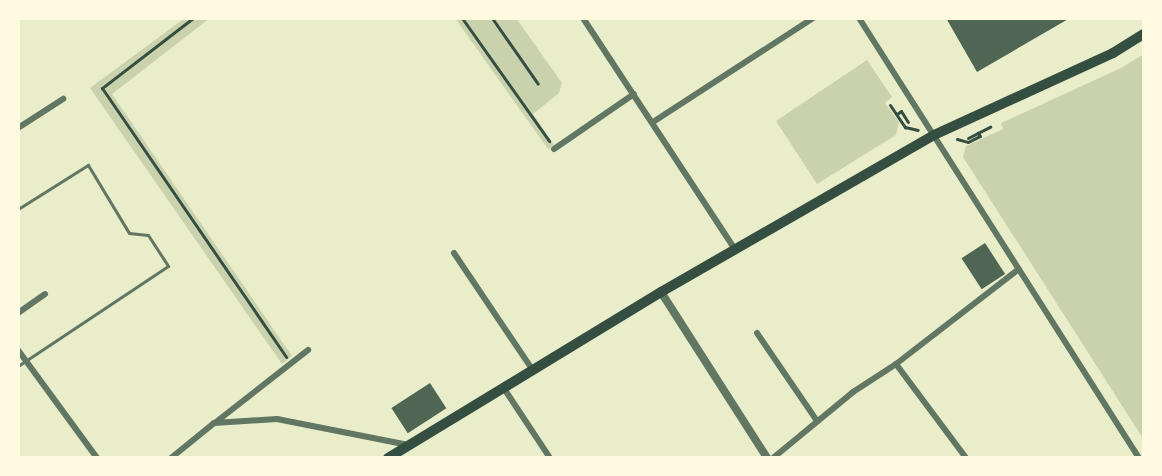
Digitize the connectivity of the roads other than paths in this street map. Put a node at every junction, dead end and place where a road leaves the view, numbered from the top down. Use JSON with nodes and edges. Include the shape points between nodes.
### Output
{"nodes":[{"id":1,"x":583,"y":18,"type":"edge"},
{"id":2,"x":813,"y":18,"type":"edge"},
{"id":3,"x":863,"y":19,"type":"edge"},
{"id":4,"x":1144,"y":34,"type":"edge"},
{"id":5,"x":634,"y":94,"type":"junction"},
{"id":6,"x":63,"y":99,"type":"dead end"},
{"id":7,"x":653,"y":122,"type":"junction"},
{"id":8,"x":18,"y":128,"type":"edge"},
{"id":9,"x":934,"y":135,"type":"junction"},
{"id":10,"x":554,"y":149,"type":"road end"},
{"id":11,"x":18,"y":209,"type":"edge"},
{"id":12,"x":735,"y":249,"type":"junction"},
{"id":13,"x":454,"y":253,"type":"dead end"},
{"id":14,"x":1019,"y":269,"type":"junction"},
{"id":15,"x":661,"y":292,"type":"junction"},
{"id":16,"x":45,"y":294,"type":"dead end"},
{"id":17,"x":18,"y":313,"type":"edge"},
{"id":18,"x":757,"y":333,"type":"dead end"},
{"id":19,"x":18,"y":350,"type":"edge"},
{"id":20,"x":308,"y":350,"type":"dead end"},
{"id":21,"x":25,"y":360,"type":"junction"},
{"id":22,"x":896,"y":364,"type":"junction"},
{"id":23,"x":18,"y":366,"type":"edge"},
{"id":24,"x":532,"y":369,"type":"junction"},
{"id":25,"x":503,"y":387,"type":"junction"},
{"id":26,"x":817,"y":421,"type":"junction"},
{"id":27,"x":214,"y":423,"type":"junction"},
{"id":28,"x":408,"y":445,"type":"junction"},
{"id":29,"x":97,"y":458,"type":"edge"},
{"id":30,"x":171,"y":458,"type":"edge"},
{"id":31,"x":390,"y":458,"type":"edge"},
{"id":32,"x":550,"y":458,"type":"edge"},
{"id":33,"x":767,"y":458,"type":"edge"},
{"id":34,"x":773,"y":458,"type":"edge"},
{"id":35,"x":966,"y":458,"type":"edge"},
{"id":36,"x":1139,"y":458,"type":"edge"}],
"edges":[{"from":1,"to":5,"type":"street"},
{"from":2,"to":7,"type":"street"},
{"from":3,"to":9,"type":"street"},
{"from":4,"to":9,"type":"main road","via":[[1113,53]]},
{"from":5,"to":7,"type":"street"},
{"from":5,"to":10,"type":"street"},
{"from":6,"to":8,"type":"street"},
{"from":7,"to":12,"type":"street"},
{"from":9,"to":12,"type":"main road"},
{"from":9,"to":14,"type":"street"},
{"from":11,"to":21,"type":"lane","via":[[88,165],[129,233],[148,235],[168,266]]},
{"from":12,"to":15,"type":"main road"},
{"from":13,"to":24,"type":"street"},
{"from":14,"to":22,"type":"street"},
{"from":14,"to":36,"type":"street"},
{"from":15,"to":24,"type":"main road"},
{"from":15,"to":33,"type":"street"},
{"from":16,"to":17,"type":"street"},
{"from":18,"to":26,"type":"street"},
{"from":19,"to":21,"type":"street"},
{"from":20,"to":27,"type":"street"},
{"from":21,"to":23,"type":"lane"},
{"from":21,"to":29,"type":"street"},
{"from":22,"to":26,"type":"street"},
{"from":22,"to":35,"type":"street"},
{"from":24,"to":25,"type":"main road"},
{"from":25,"to":28,"type":"main road"},
{"from":25,"to":32,"type":"street"},
{"from":26,"to":34,"type":"street"},
{"from":27,"to":28,"type":"street","via":[[277,419]]},
{"from":27,"to":30,"type":"street"},
{"from":28,"to":31,"type":"main road"}]}
